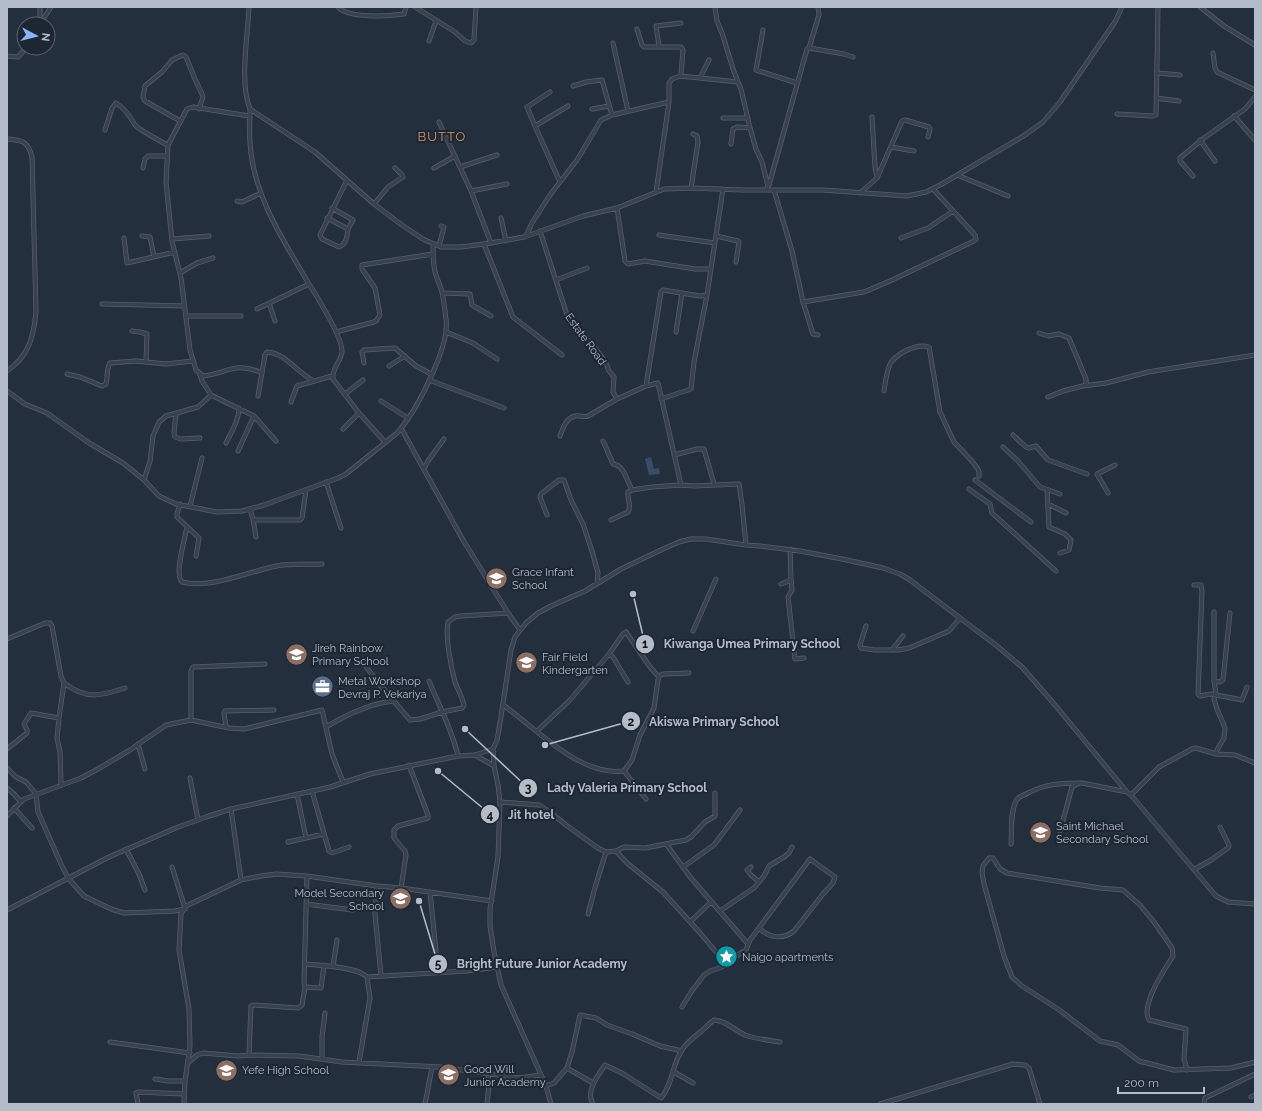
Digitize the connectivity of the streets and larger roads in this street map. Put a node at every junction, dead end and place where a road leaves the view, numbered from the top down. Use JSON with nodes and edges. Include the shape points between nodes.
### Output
{"nodes":[{"id":1,"x":51,"y":7,"type":"edge"},
{"id":2,"x":250,"y":7,"type":"edge"},
{"id":3,"x":338,"y":7,"type":"edge"},
{"id":4,"x":406,"y":7,"type":"edge"},
{"id":5,"x":415,"y":7,"type":"edge"},
{"id":6,"x":476,"y":7,"type":"edge"},
{"id":7,"x":716,"y":7,"type":"edge"},
{"id":8,"x":818,"y":7,"type":"edge"},
{"id":9,"x":1122,"y":7,"type":"edge"},
{"id":10,"x":1158,"y":7,"type":"edge"},
{"id":11,"x":1200,"y":7,"type":"edge"},
{"id":12,"x":45,"y":16,"type":"edge"},
{"id":13,"x":436,"y":21,"type":"junction"},
{"id":14,"x":681,"y":23,"type":"dead end"},
{"id":15,"x":637,"y":29,"type":"dead end"},
{"id":16,"x":762,"y":30,"type":"dead end"},
{"id":17,"x":429,"y":41,"type":"dead end"},
{"id":18,"x":613,"y":43,"type":"dead end"},
{"id":19,"x":1255,"y":45,"type":"edge"},
{"id":20,"x":659,"y":46,"type":"junction"},
{"id":21,"x":809,"y":48,"type":"junction"},
{"id":22,"x":1213,"y":53,"type":"dead end"},
{"id":23,"x":7,"y":56,"type":"edge"},
{"id":24,"x":19,"y":56,"type":"edge"},
{"id":25,"x":853,"y":57,"type":"dead end"},
{"id":26,"x":708,"y":60,"type":"dead end"},
{"id":27,"x":1157,"y":73,"type":"junction"},
{"id":28,"x":1180,"y":75,"type":"dead end"},
{"id":29,"x":680,"y":76,"type":"junction"},
{"id":30,"x":700,"y":78,"type":"junction"},
{"id":31,"x":738,"y":82,"type":"junction"},
{"id":32,"x":797,"y":83,"type":"junction"},
{"id":33,"x":572,"y":86,"type":"dead end"},
{"id":34,"x":1255,"y":90,"type":"edge"},
{"id":35,"x":550,"y":92,"type":"dead end"},
{"id":36,"x":1156,"y":98,"type":"junction"},
{"id":37,"x":1254,"y":100,"type":"edge"},
{"id":38,"x":1179,"y":101,"type":"dead end"},
{"id":39,"x":669,"y":102,"type":"junction"},
{"id":40,"x":568,"y":106,"type":"dead end"},
{"id":41,"x":610,"y":106,"type":"junction"},
{"id":42,"x":199,"y":109,"type":"junction"},
{"id":43,"x":250,"y":109,"type":"junction"},
{"id":44,"x":592,"y":109,"type":"dead end"},
{"id":45,"x":628,"y":111,"type":"junction"},
{"id":46,"x":612,"y":114,"type":"junction"},
{"id":47,"x":1117,"y":114,"type":"dead end"},
{"id":48,"x":250,"y":116,"type":"junction"},
{"id":49,"x":872,"y":116,"type":"dead end"},
{"id":50,"x":1234,"y":116,"type":"junction"},
{"id":51,"x":723,"y":118,"type":"dead end"},
{"id":52,"x":748,"y":118,"type":"junction"},
{"id":53,"x":180,"y":121,"type":"junction"},
{"id":54,"x":439,"y":122,"type":"dead end"},
{"id":55,"x":535,"y":126,"type":"junction"},
{"id":56,"x":750,"y":128,"type":"junction"},
{"id":57,"x":106,"y":130,"type":"dead end"},
{"id":58,"x":693,"y":134,"type":"dead end"},
{"id":59,"x":928,"y":137,"type":"dead end"},
{"id":60,"x":7,"y":139,"type":"edge"},
{"id":61,"x":1200,"y":140,"type":"junction"},
{"id":62,"x":1255,"y":140,"type":"edge"},
{"id":63,"x":731,"y":144,"type":"dead end"},
{"id":64,"x":168,"y":145,"type":"junction"},
{"id":65,"x":891,"y":147,"type":"junction"},
{"id":66,"x":914,"y":152,"type":"dead end"},
{"id":67,"x":497,"y":155,"type":"dead end"},
{"id":68,"x":167,"y":156,"type":"junction"},
{"id":69,"x":455,"y":156,"type":"junction"},
{"id":70,"x":1215,"y":161,"type":"dead end"},
{"id":71,"x":143,"y":168,"type":"dead end"},
{"id":72,"x":394,"y":168,"type":"dead end"},
{"id":73,"x":434,"y":168,"type":"dead end"},
{"id":74,"x":460,"y":168,"type":"junction"},
{"id":75,"x":957,"y":175,"type":"junction"},
{"id":76,"x":1193,"y":176,"type":"dead end"},
{"id":77,"x":877,"y":178,"type":"junction"},
{"id":78,"x":347,"y":180,"type":"junction"},
{"id":79,"x":560,"y":182,"type":"junction"},
{"id":80,"x":506,"y":184,"type":"dead end"},
{"id":81,"x":768,"y":186,"type":"junction"},
{"id":82,"x":692,"y":188,"type":"junction"},
{"id":83,"x":933,"y":189,"type":"junction"},
{"id":84,"x":723,"y":190,"type":"junction"},
{"id":85,"x":766,"y":190,"type":"junction"},
{"id":86,"x":774,"y":190,"type":"junction"},
{"id":87,"x":471,"y":191,"type":"junction"},
{"id":88,"x":656,"y":192,"type":"junction"},
{"id":89,"x":261,"y":193,"type":"junction"},
{"id":90,"x":860,"y":193,"type":"junction"},
{"id":91,"x":1008,"y":196,"type":"dead end"},
{"id":92,"x":237,"y":201,"type":"dead end"},
{"id":93,"x":374,"y":204,"type":"junction"},
{"id":94,"x":332,"y":208,"type":"junction"},
{"id":95,"x":617,"y":208,"type":"junction"},
{"id":96,"x":953,"y":211,"type":"junction"},
{"id":97,"x":327,"y":218,"type":"junction"},
{"id":98,"x":501,"y":218,"type":"dead end"},
{"id":99,"x":441,"y":226,"type":"dead end"},
{"id":100,"x":348,"y":229,"type":"junction"},
{"id":101,"x":540,"y":231,"type":"junction"},
{"id":102,"x":658,"y":235,"type":"dead end"},
{"id":103,"x":142,"y":236,"type":"dead end"},
{"id":104,"x":209,"y":236,"type":"dead end"},
{"id":105,"x":526,"y":236,"type":"junction"},
{"id":106,"x":716,"y":236,"type":"junction"},
{"id":107,"x":124,"y":238,"type":"dead end"},
{"id":108,"x":901,"y":238,"type":"dead end"},
{"id":109,"x":172,"y":239,"type":"junction"},
{"id":110,"x":506,"y":241,"type":"junction"},
{"id":111,"x":491,"y":243,"type":"junction"},
{"id":112,"x":715,"y":243,"type":"junction"},
{"id":113,"x":484,"y":244,"type":"junction"},
{"id":114,"x":433,"y":245,"type":"junction"},
{"id":115,"x":439,"y":246,"type":"junction"},
{"id":116,"x":175,"y":252,"type":"junction"},
{"id":117,"x":433,"y":254,"type":"junction"},
{"id":118,"x":154,"y":256,"type":"junction"},
{"id":119,"x":213,"y":258,"type":"dead end"},
{"id":120,"x":736,"y":262,"type":"dead end"},
{"id":121,"x":587,"y":268,"type":"dead end"},
{"id":122,"x":711,"y":269,"type":"junction"},
{"id":123,"x":180,"y":273,"type":"junction"},
{"id":124,"x":556,"y":280,"type":"junction"},
{"id":125,"x":309,"y":284,"type":"junction"},
{"id":126,"x":442,"y":293,"type":"junction"},
{"id":127,"x":682,"y":293,"type":"junction"},
{"id":128,"x":707,"y":295,"type":"junction"},
{"id":129,"x":804,"y":302,"type":"junction"},
{"id":130,"x":269,"y":303,"type":"junction"},
{"id":131,"x":102,"y":304,"type":"dead end"},
{"id":132,"x":184,"y":306,"type":"junction"},
{"id":133,"x":257,"y":309,"type":"dead end"},
{"id":134,"x":186,"y":316,"type":"junction"},
{"id":135,"x":241,"y":316,"type":"dead end"},
{"id":136,"x":491,"y":316,"type":"dead end"},
{"id":137,"x":275,"y":321,"type":"dead end"},
{"id":138,"x":132,"y":331,"type":"dead end"},
{"id":139,"x":336,"y":332,"type":"junction"},
{"id":140,"x":446,"y":332,"type":"junction"},
{"id":141,"x":676,"y":332,"type":"dead end"},
{"id":142,"x":1039,"y":333,"type":"dead end"},
{"id":143,"x":818,"y":335,"type":"dead end"},
{"id":144,"x":562,"y":354,"type":"dead end"},
{"id":145,"x":1255,"y":355,"type":"edge"},
{"id":146,"x":405,"y":356,"type":"junction"},
{"id":147,"x":497,"y":359,"type":"dead end"},
{"id":148,"x":193,"y":361,"type":"junction"},
{"id":149,"x":146,"y":362,"type":"junction"},
{"id":150,"x":364,"y":363,"type":"dead end"},
{"id":151,"x":389,"y":366,"type":"dead end"},
{"id":152,"x":7,"y":371,"type":"edge"},
{"id":153,"x":262,"y":373,"type":"junction"},
{"id":154,"x":67,"y":374,"type":"dead end"},
{"id":155,"x":431,"y":374,"type":"junction"},
{"id":156,"x":200,"y":375,"type":"junction"},
{"id":157,"x":332,"y":376,"type":"junction"},
{"id":158,"x":363,"y":380,"type":"dead end"},
{"id":159,"x":429,"y":380,"type":"junction"},
{"id":160,"x":314,"y":381,"type":"junction"},
{"id":161,"x":646,"y":386,"type":"junction"},
{"id":162,"x":1083,"y":386,"type":"junction"},
{"id":163,"x":7,"y":391,"type":"edge"},
{"id":164,"x":884,"y":391,"type":"dead end"},
{"id":165,"x":345,"y":394,"type":"junction"},
{"id":166,"x":211,"y":395,"type":"junction"},
{"id":167,"x":258,"y":396,"type":"dead end"},
{"id":168,"x":1048,"y":397,"type":"dead end"},
{"id":169,"x":617,"y":399,"type":"junction"},
{"id":170,"x":661,"y":399,"type":"junction"},
{"id":171,"x":381,"y":401,"type":"dead end"},
{"id":172,"x":291,"y":402,"type":"dead end"},
{"id":173,"x":239,"y":408,"type":"junction"},
{"id":174,"x":504,"y":408,"type":"dead end"},
{"id":175,"x":176,"y":413,"type":"junction"},
{"id":176,"x":359,"y":413,"type":"junction"},
{"id":177,"x":254,"y":416,"type":"junction"},
{"id":178,"x":408,"y":418,"type":"junction"},
{"id":179,"x":401,"y":428,"type":"junction"},
{"id":180,"x":343,"y":429,"type":"dead end"},
{"id":181,"x":1013,"y":434,"type":"dead end"},
{"id":182,"x":560,"y":436,"type":"dead end"},
{"id":183,"x":200,"y":438,"type":"dead end"},
{"id":184,"x":444,"y":439,"type":"dead end"},
{"id":185,"x":276,"y":441,"type":"dead end"},
{"id":186,"x":604,"y":441,"type":"dead end"},
{"id":187,"x":385,"y":442,"type":"junction"},
{"id":188,"x":226,"y":443,"type":"dead end"},
{"id":189,"x":1003,"y":447,"type":"dead end"},
{"id":190,"x":238,"y":451,"type":"dead end"},
{"id":191,"x":674,"y":455,"type":"junction"},
{"id":192,"x":202,"y":458,"type":"dead end"},
{"id":193,"x":1115,"y":465,"type":"dead end"},
{"id":194,"x":424,"y":469,"type":"junction"},
{"id":195,"x":1088,"y":474,"type":"dead end"},
{"id":196,"x":978,"y":476,"type":"dead end"},
{"id":197,"x":144,"y":480,"type":"junction"},
{"id":198,"x":975,"y":480,"type":"dead end"},
{"id":199,"x":326,"y":482,"type":"junction"},
{"id":200,"x":714,"y":484,"type":"junction"},
{"id":201,"x":682,"y":485,"type":"junction"},
{"id":202,"x":969,"y":489,"type":"dead end"},
{"id":203,"x":306,"y":490,"type":"junction"},
{"id":204,"x":632,"y":490,"type":"junction"},
{"id":205,"x":1047,"y":490,"type":"junction"},
{"id":206,"x":1108,"y":493,"type":"dead end"},
{"id":207,"x":1060,"y":494,"type":"dead end"},
{"id":208,"x":180,"y":504,"type":"junction"},
{"id":209,"x":1048,"y":504,"type":"junction"},
{"id":210,"x":190,"y":506,"type":"junction"},
{"id":211,"x":250,"y":509,"type":"junction"},
{"id":212,"x":1066,"y":513,"type":"dead end"},
{"id":213,"x":548,"y":516,"type":"dead end"},
{"id":214,"x":254,"y":520,"type":"junction"},
{"id":215,"x":611,"y":520,"type":"dead end"},
{"id":216,"x":1031,"y":522,"type":"dead end"},
{"id":217,"x":187,"y":527,"type":"junction"},
{"id":218,"x":341,"y":528,"type":"dead end"},
{"id":219,"x":256,"y":538,"type":"dead end"},
{"id":220,"x":746,"y":545,"type":"junction"},
{"id":221,"x":790,"y":549,"type":"junction"},
{"id":222,"x":1060,"y":553,"type":"dead end"},
{"id":223,"x":196,"y":556,"type":"dead end"},
{"id":224,"x":322,"y":564,"type":"dead end"},
{"id":225,"x":1056,"y":571,"type":"dead end"},
{"id":226,"x":716,"y":579,"type":"dead end"},
{"id":227,"x":791,"y":579,"type":"junction"},
{"id":228,"x":597,"y":584,"type":"junction"},
{"id":229,"x":781,"y":584,"type":"dead end"},
{"id":230,"x":1194,"y":585,"type":"dead end"},
{"id":231,"x":1214,"y":612,"type":"dead end"},
{"id":232,"x":508,"y":613,"type":"junction"},
{"id":233,"x":1230,"y":613,"type":"dead end"},
{"id":234,"x":960,"y":618,"type":"junction"},
{"id":235,"x":866,"y":626,"type":"dead end"},
{"id":236,"x":520,"y":630,"type":"junction"},
{"id":237,"x":693,"y":631,"type":"dead end"},
{"id":238,"x":903,"y":636,"type":"dead end"},
{"id":239,"x":7,"y":639,"type":"edge"},
{"id":240,"x":892,"y":650,"type":"junction"},
{"id":241,"x":609,"y":654,"type":"junction"},
{"id":242,"x":804,"y":658,"type":"dead end"},
{"id":243,"x":264,"y":664,"type":"dead end"},
{"id":244,"x":364,"y":664,"type":"dead end"},
{"id":245,"x":689,"y":673,"type":"dead end"},
{"id":246,"x":659,"y":677,"type":"junction"},
{"id":247,"x":429,"y":681,"type":"dead end"},
{"id":248,"x":1214,"y":681,"type":"junction"},
{"id":249,"x":628,"y":682,"type":"dead end"},
{"id":250,"x":64,"y":683,"type":"junction"},
{"id":251,"x":1247,"y":687,"type":"dead end"},
{"id":252,"x":125,"y":688,"type":"dead end"},
{"id":253,"x":1216,"y":694,"type":"junction"},
{"id":254,"x":394,"y":701,"type":"junction"},
{"id":255,"x":503,"y":704,"type":"junction"},
{"id":256,"x":274,"y":710,"type":"dead end"},
{"id":257,"x":442,"y":712,"type":"junction"},
{"id":258,"x":58,"y":718,"type":"junction"},
{"id":259,"x":191,"y":720,"type":"junction"},
{"id":260,"x":226,"y":727,"type":"junction"},
{"id":261,"x":326,"y":727,"type":"junction"},
{"id":262,"x":537,"y":730,"type":"junction"},
{"id":263,"x":138,"y":744,"type":"junction"},
{"id":264,"x":7,"y":749,"type":"edge"},
{"id":265,"x":493,"y":749,"type":"junction"},
{"id":266,"x":1216,"y":754,"type":"junction"},
{"id":267,"x":475,"y":755,"type":"junction"},
{"id":268,"x":458,"y":756,"type":"junction"},
{"id":269,"x":1255,"y":763,"type":"edge"},
{"id":270,"x":409,"y":765,"type":"junction"},
{"id":271,"x":494,"y":766,"type":"junction"},
{"id":272,"x":7,"y":768,"type":"edge"},
{"id":273,"x":145,"y":769,"type":"dead end"},
{"id":274,"x":624,"y":772,"type":"junction"},
{"id":275,"x":190,"y":778,"type":"dead end"},
{"id":276,"x":343,"y":782,"type":"junction"},
{"id":277,"x":1079,"y":783,"type":"junction"},
{"id":278,"x":60,"y":785,"type":"junction"},
{"id":279,"x":7,"y":788,"type":"edge"},
{"id":280,"x":312,"y":791,"type":"junction"},
{"id":281,"x":1127,"y":792,"type":"junction"},
{"id":282,"x":715,"y":793,"type":"dead end"},
{"id":283,"x":36,"y":794,"type":"junction"},
{"id":284,"x":297,"y":794,"type":"junction"},
{"id":285,"x":1131,"y":795,"type":"junction"},
{"id":286,"x":646,"y":799,"type":"dead end"},
{"id":287,"x":21,"y":802,"type":"junction"},
{"id":288,"x":500,"y":802,"type":"junction"},
{"id":289,"x":14,"y":808,"type":"junction"},
{"id":290,"x":231,"y":809,"type":"junction"},
{"id":291,"x":740,"y":810,"type":"dead end"},
{"id":292,"x":7,"y":816,"type":"edge"},
{"id":293,"x":198,"y":820,"type":"junction"},
{"id":294,"x":1220,"y":827,"type":"dead end"},
{"id":295,"x":32,"y":828,"type":"dead end"},
{"id":296,"x":1060,"y":831,"type":"dead end"},
{"id":297,"x":324,"y":834,"type":"junction"},
{"id":298,"x":306,"y":838,"type":"junction"},
{"id":299,"x":288,"y":842,"type":"dead end"},
{"id":300,"x":666,"y":844,"type":"junction"},
{"id":301,"x":1011,"y":844,"type":"dead end"},
{"id":302,"x":349,"y":847,"type":"dead end"},
{"id":303,"x":792,"y":847,"type":"dead end"},
{"id":304,"x":126,"y":849,"type":"junction"},
{"id":305,"x":616,"y":851,"type":"junction"},
{"id":306,"x":606,"y":852,"type":"junction"},
{"id":307,"x":172,"y":867,"type":"dead end"},
{"id":308,"x":683,"y":867,"type":"junction"},
{"id":309,"x":752,"y":867,"type":"dead end"},
{"id":310,"x":1195,"y":870,"type":"junction"},
{"id":311,"x":307,"y":876,"type":"junction"},
{"id":312,"x":68,"y":878,"type":"junction"},
{"id":313,"x":241,"y":880,"type":"junction"},
{"id":314,"x":759,"y":882,"type":"junction"},
{"id":315,"x":377,"y":886,"type":"junction"},
{"id":316,"x":401,"y":888,"type":"junction"},
{"id":317,"x":146,"y":890,"type":"dead end"},
{"id":318,"x":430,"y":892,"type":"junction"},
{"id":319,"x":492,"y":901,"type":"junction"},
{"id":320,"x":712,"y":902,"type":"junction"},
{"id":321,"x":306,"y":904,"type":"junction"},
{"id":322,"x":1255,"y":904,"type":"edge"},
{"id":323,"x":186,"y":908,"type":"junction"},
{"id":324,"x":7,"y":910,"type":"edge"},
{"id":325,"x":353,"y":910,"type":"dead end"},
{"id":326,"x":720,"y":911,"type":"junction"},
{"id":327,"x":588,"y":914,"type":"dead end"},
{"id":328,"x":690,"y":922,"type":"junction"},
{"id":329,"x":759,"y":928,"type":"junction"},
{"id":330,"x":337,"y":940,"type":"dead end"},
{"id":331,"x":748,"y":944,"type":"junction"},
{"id":332,"x":725,"y":963,"type":"junction"},
{"id":333,"x":305,"y":964,"type":"junction"},
{"id":334,"x":324,"y":965,"type":"junction"},
{"id":335,"x":333,"y":966,"type":"junction"},
{"id":336,"x":497,"y":967,"type":"junction"},
{"id":337,"x":438,"y":972,"type":"junction"},
{"id":338,"x":380,"y":976,"type":"junction"},
{"id":339,"x":367,"y":977,"type":"junction"},
{"id":340,"x":305,"y":987,"type":"junction"},
{"id":341,"x":682,"y":1007,"type":"dead end"},
{"id":342,"x":325,"y":1013,"type":"dead end"},
{"id":343,"x":110,"y":1042,"type":"dead end"},
{"id":344,"x":780,"y":1042,"type":"dead end"},
{"id":345,"x":682,"y":1051,"type":"junction"},
{"id":346,"x":190,"y":1053,"type":"junction"},
{"id":347,"x":249,"y":1055,"type":"junction"},
{"id":348,"x":322,"y":1058,"type":"junction"},
{"id":349,"x":189,"y":1062,"type":"junction"},
{"id":350,"x":359,"y":1062,"type":"junction"},
{"id":351,"x":1255,"y":1062,"type":"edge"},
{"id":352,"x":432,"y":1067,"type":"junction"},
{"id":353,"x":567,"y":1068,"type":"junction"},
{"id":354,"x":1187,"y":1070,"type":"junction"},
{"id":355,"x":674,"y":1072,"type":"junction"},
{"id":356,"x":488,"y":1073,"type":"junction"},
{"id":357,"x":1255,"y":1074,"type":"edge"},
{"id":358,"x":541,"y":1075,"type":"junction"},
{"id":359,"x":156,"y":1079,"type":"dead end"},
{"id":360,"x":185,"y":1081,"type":"junction"},
{"id":361,"x":593,"y":1083,"type":"junction"},
{"id":362,"x":694,"y":1083,"type":"dead end"},
{"id":363,"x":546,"y":1086,"type":"junction"},
{"id":364,"x":184,"y":1094,"type":"junction"},
{"id":365,"x":138,"y":1104,"type":"edge"},
{"id":366,"x":184,"y":1104,"type":"edge"},
{"id":367,"x":425,"y":1104,"type":"edge"},
{"id":368,"x":487,"y":1104,"type":"edge"},
{"id":369,"x":551,"y":1104,"type":"edge"},
{"id":370,"x":593,"y":1104,"type":"edge"},
{"id":371,"x":880,"y":1104,"type":"edge"},
{"id":372,"x":1040,"y":1104,"type":"edge"},
{"id":373,"x":1204,"y":1104,"type":"edge"}],
"edges":[{"from":1,"to":12,"type":"street"},
{"from":2,"to":43,"type":"street","via":[[245,83]]},
{"from":3,"to":4,"type":"street","via":[[343,12],[383,16],[404,14]]},
{"from":5,"to":13,"type":"street"},
{"from":6,"to":13,"type":"street","via":[[472,43]]},
{"from":7,"to":31,"type":"street","via":[[717,21]]},
{"from":8,"to":21,"type":"street","via":[[819,15]]},
{"from":9,"to":75,"type":"street","via":[[1098,48],[1043,122]]},
{"from":10,"to":27,"type":"street"},
{"from":11,"to":19,"type":"street"},
{"from":13,"to":17,"type":"street"},
{"from":14,"to":20,"type":"street","via":[[656,26]]},
{"from":15,"to":20,"type":"street","via":[[643,47]]},
{"from":16,"to":32,"type":"street","via":[[756,70]]},
{"from":18,"to":45,"type":"street"},
{"from":20,"to":29,"type":"street","via":[[683,49]]},
{"from":21,"to":25,"type":"street"},
{"from":21,"to":32,"type":"street"},
{"from":22,"to":34,"type":"street","via":[[1217,72]]},
{"from":23,"to":24,"type":"street"},
{"from":26,"to":30,"type":"street"},
{"from":27,"to":28,"type":"street"},
{"from":27,"to":36,"type":"street"},
{"from":29,"to":30,"type":"street"},
{"from":29,"to":39,"type":"street","via":[[670,80]]},
{"from":30,"to":31,"type":"street"},
{"from":31,"to":52,"type":"street"},
{"from":32,"to":81,"type":"street"},
{"from":33,"to":41,"type":"street","via":[[602,80]]},
{"from":35,"to":55,"type":"street","via":[[527,107]]},
{"from":36,"to":38,"type":"street"},
{"from":36,"to":47,"type":"street","via":[[1155,116]]},
{"from":37,"to":50,"type":"street"},
{"from":39,"to":45,"type":"street"},
{"from":39,"to":88,"type":"street"},
{"from":40,"to":55,"type":"street"},
{"from":41,"to":44,"type":"street"},
{"from":41,"to":46,"type":"street"},
{"from":42,"to":48,"type":"street"},
{"from":42,"to":53,"type":"street","via":[[187,109]]},
{"from":42,"to":53,"type":"street","via":[[203,97],[183,55],[172,60],[149,82],[143,94],[144,100]]},
{"from":43,"to":48,"type":"street"},
{"from":43,"to":78,"type":"street","via":[[315,152]]},
{"from":45,"to":46,"type":"street"},
{"from":46,"to":79,"type":"street","via":[[599,123],[577,160]]},
{"from":48,"to":89,"type":"street","via":[[253,166]]},
{"from":49,"to":77,"type":"street"},
{"from":50,"to":61,"type":"street"},
{"from":50,"to":62,"type":"street"},
{"from":51,"to":52,"type":"street"},
{"from":52,"to":56,"type":"street"},
{"from":53,"to":64,"type":"street"},
{"from":54,"to":69,"type":"street"},
{"from":55,"to":79,"type":"street"},
{"from":56,"to":63,"type":"street","via":[[733,129]]},
{"from":56,"to":81,"type":"street"},
{"from":57,"to":64,"type":"street","via":[[112,108],[116,103],[133,119],[136,126]]},
{"from":58,"to":82,"type":"street","via":[[698,136],[698,142]]},
{"from":59,"to":65,"type":"street","via":[[929,126],[905,120],[901,123]]},
{"from":60,"to":152,"type":"street","via":[[21,140],[30,148],[32,157],[36,311],[35,328],[28,348],[18,363]]},
{"from":61,"to":70,"type":"street"},
{"from":61,"to":76,"type":"street","via":[[1179,159]]},
{"from":64,"to":68,"type":"street"},
{"from":65,"to":66,"type":"street"},
{"from":65,"to":77,"type":"street"},
{"from":67,"to":74,"type":"street"},
{"from":68,"to":71,"type":"street","via":[[148,156]]},
{"from":68,"to":109,"type":"street","via":[[166,182]]},
{"from":69,"to":73,"type":"street"},
{"from":69,"to":74,"type":"street"},
{"from":72,"to":93,"type":"street","via":[[403,177],[388,186]]},
{"from":74,"to":87,"type":"street"},
{"from":75,"to":83,"type":"street"},
{"from":75,"to":91,"type":"street"},
{"from":77,"to":90,"type":"street"},
{"from":78,"to":93,"type":"street"},
{"from":78,"to":94,"type":"street"},
{"from":79,"to":105,"type":"street"},
{"from":80,"to":87,"type":"street"},
{"from":81,"to":85,"type":"street"},
{"from":82,"to":84,"type":"street"},
{"from":82,"to":88,"type":"street","via":[[664,189]]},
{"from":83,"to":90,"type":"street","via":[[907,196]]},
{"from":83,"to":96,"type":"street"},
{"from":84,"to":85,"type":"street"},
{"from":84,"to":106,"type":"street"},
{"from":85,"to":86,"type":"street"},
{"from":86,"to":90,"type":"street"},
{"from":86,"to":129,"type":"street"},
{"from":87,"to":111,"type":"street"},
{"from":88,"to":95,"type":"street"},
{"from":89,"to":92,"type":"street","via":[[242,202]]},
{"from":89,"to":125,"type":"street","via":[[278,231]]},
{"from":93,"to":114,"type":"street"},
{"from":94,"to":97,"type":"street"},
{"from":94,"to":100,"type":"street","via":[[353,220]]},
{"from":95,"to":101,"type":"street","via":[[583,216]]},
{"from":95,"to":122,"type":"street","via":[[625,261],[628,264],[645,261],[694,269]]},
{"from":96,"to":108,"type":"street","via":[[928,228]]},
{"from":96,"to":129,"type":"street","via":[[975,235],[974,241],[864,292]]},
{"from":97,"to":100,"type":"street"},
{"from":97,"to":100,"type":"street","via":[[320,235],[322,239],[339,247],[346,241]]},
{"from":98,"to":110,"type":"street"},
{"from":99,"to":115,"type":"street","via":[[444,227]]},
{"from":101,"to":105,"type":"street"},
{"from":101,"to":124,"type":"street","name":"Estate Road"},
{"from":102,"to":112,"type":"street"},
{"from":103,"to":118,"type":"street","via":[[150,237]]},
{"from":104,"to":109,"type":"street"},
{"from":105,"to":110,"type":"street"},
{"from":106,"to":112,"type":"street"},
{"from":106,"to":120,"type":"street","via":[[739,242]]},
{"from":107,"to":118,"type":"street","via":[[127,263]]},
{"from":109,"to":116,"type":"street"},
{"from":110,"to":111,"type":"street"},
{"from":111,"to":113,"type":"street"},
{"from":112,"to":122,"type":"street"},
{"from":113,"to":115,"type":"street"},
{"from":113,"to":144,"type":"street","via":[[513,318]]},
{"from":114,"to":115,"type":"street"},
{"from":114,"to":117,"type":"street"},
{"from":116,"to":118,"type":"street"},
{"from":116,"to":123,"type":"street"},
{"from":117,"to":126,"type":"street","via":[[435,273]]},
{"from":117,"to":139,"type":"street","via":[[362,265],[375,288],[380,315],[374,322]]},
{"from":119,"to":123,"type":"street"},
{"from":121,"to":124,"type":"street"},
{"from":122,"to":128,"type":"street"},
{"from":123,"to":132,"type":"street"},
{"from":124,"to":169,"type":"street","name":"Estate Road","via":[[568,317],[605,361],[614,377],[613,392]]},
{"from":125,"to":130,"type":"street"},
{"from":125,"to":139,"type":"street"},
{"from":126,"to":136,"type":"street","via":[[470,294],[472,305]]},
{"from":126,"to":140,"type":"street"},
{"from":127,"to":128,"type":"street"},
{"from":127,"to":141,"type":"street"},
{"from":127,"to":161,"type":"street","via":[[663,290],[660,293]]},
{"from":128,"to":170,"type":"street","via":[[691,389]]},
{"from":129,"to":143,"type":"street","via":[[813,334]]},
{"from":130,"to":133,"type":"street"},
{"from":130,"to":137,"type":"street"},
{"from":131,"to":132,"type":"street"},
{"from":132,"to":134,"type":"street"},
{"from":134,"to":135,"type":"street"},
{"from":134,"to":148,"type":"street"},
{"from":138,"to":149,"type":"street","via":[[147,334]]},
{"from":139,"to":157,"type":"street","via":[[342,351]]},
{"from":140,"to":147,"type":"street","via":[[473,343]]},
{"from":140,"to":155,"type":"street"},
{"from":142,"to":162,"type":"street","via":[[1048,336],[1059,334],[1069,338],[1085,373],[1086,384]]},
{"from":145,"to":162,"type":"street","via":[[1148,372]]},
{"from":146,"to":150,"type":"street","via":[[395,348],[364,350]]},
{"from":146,"to":151,"type":"street"},
{"from":146,"to":155,"type":"street"},
{"from":148,"to":149,"type":"street","via":[[166,364]]},
{"from":148,"to":156,"type":"street"},
{"from":149,"to":154,"type":"street","via":[[110,363],[104,386]]},
{"from":153,"to":156,"type":"street","via":[[236,367],[206,376]]},
{"from":153,"to":160,"type":"street","via":[[266,353],[272,352],[282,356]]},
{"from":153,"to":167,"type":"street"},
{"from":155,"to":159,"type":"street"},
{"from":156,"to":166,"type":"street"},
{"from":157,"to":160,"type":"street"},
{"from":157,"to":165,"type":"street"},
{"from":158,"to":165,"type":"street"},
{"from":159,"to":174,"type":"street"},
{"from":159,"to":178,"type":"street"},
{"from":160,"to":172,"type":"street","via":[[297,386]]},
{"from":161,"to":169,"type":"street"},
{"from":161,"to":170,"type":"street","via":[[658,383]]},
{"from":162,"to":168,"type":"street","via":[[1057,392]]},
{"from":163,"to":197,"type":"street","via":[[25,404],[47,413],[89,443],[113,456]]},
{"from":164,"to":196,"type":"street","via":[[891,361],[913,348],[929,346],[940,412],[954,442],[978,469]]},
{"from":165,"to":176,"type":"street"},
{"from":166,"to":173,"type":"street"},
{"from":166,"to":175,"type":"street","via":[[198,407]]},
{"from":169,"to":182,"type":"street","via":[[588,416],[575,416],[568,420]]},
{"from":170,"to":191,"type":"street"},
{"from":171,"to":178,"type":"street"},
{"from":173,"to":177,"type":"street"},
{"from":173,"to":188,"type":"street","via":[[239,414]]},
{"from":175,"to":183,"type":"street","via":[[175,437]]},
{"from":175,"to":197,"type":"street","via":[[163,418],[156,426]]},
{"from":176,"to":180,"type":"street"},
{"from":176,"to":187,"type":"street"},
{"from":177,"to":185,"type":"street"},
{"from":177,"to":190,"type":"street"},
{"from":178,"to":179,"type":"street"},
{"from":179,"to":187,"type":"street"},
{"from":179,"to":194,"type":"street"},
{"from":181,"to":195,"type":"street","via":[[1026,447],[1036,446],[1048,460]]},
{"from":184,"to":194,"type":"street"},
{"from":186,"to":204,"type":"street","via":[[613,464],[618,464],[622,468]]},
{"from":187,"to":199,"type":"street","via":[[346,474]]},
{"from":189,"to":205,"type":"street","via":[[1037,485]]},
{"from":191,"to":200,"type":"street","via":[[704,449]]},
{"from":191,"to":201,"type":"street"},
{"from":192,"to":210,"type":"street"},
{"from":193,"to":206,"type":"street","via":[[1097,474]]},
{"from":194,"to":232,"type":"street","via":[[463,540]]},
{"from":197,"to":208,"type":"street","via":[[159,496]]},
{"from":198,"to":216,"type":"street"},
{"from":199,"to":203,"type":"street"},
{"from":199,"to":218,"type":"street"},
{"from":200,"to":201,"type":"street"},
{"from":200,"to":220,"type":"street","via":[[739,484]]},
{"from":201,"to":204,"type":"street"},
{"from":202,"to":225,"type":"street","via":[[990,504],[992,512]]},
{"from":203,"to":211,"type":"street"},
{"from":203,"to":214,"type":"street","via":[[300,520]]},
{"from":204,"to":215,"type":"street","via":[[627,496],[630,508],[628,512]]},
{"from":205,"to":207,"type":"street"},
{"from":205,"to":209,"type":"street"},
{"from":208,"to":210,"type":"street"},
{"from":208,"to":217,"type":"street","via":[[176,514]]},
{"from":209,"to":212,"type":"street"},
{"from":209,"to":222,"type":"street","via":[[1049,526],[1071,540],[1069,550]]},
{"from":210,"to":211,"type":"street","via":[[217,512]]},
{"from":211,"to":214,"type":"street"},
{"from":213,"to":228,"type":"street","via":[[541,494],[559,480],[564,480],[592,551],[598,573]]},
{"from":214,"to":219,"type":"street"},
{"from":217,"to":223,"type":"street","via":[[199,538]]},
{"from":217,"to":224,"type":"street","via":[[178,574],[180,581],[184,583],[222,581],[277,565]]},
{"from":220,"to":221,"type":"street"},
{"from":220,"to":228,"type":"street","via":[[706,539],[679,542],[621,569]]},
{"from":221,"to":227,"type":"street"},
{"from":221,"to":234,"type":"street","via":[[876,566],[900,574]]},
{"from":226,"to":237,"type":"street"},
{"from":227,"to":229,"type":"street"},
{"from":227,"to":242,"type":"street","via":[[792,590],[788,597],[795,659]]},
{"from":228,"to":236,"type":"street","via":[[538,613]]},
{"from":230,"to":253,"type":"street","via":[[1201,585],[1202,591],[1198,694]]},
{"from":231,"to":248,"type":"street"},
{"from":232,"to":236,"type":"street"},
{"from":232,"to":257,"type":"street","via":[[454,617],[448,622],[454,678],[464,705],[462,708]]},
{"from":233,"to":248,"type":"street","via":[[1223,680]]},
{"from":234,"to":240,"type":"street","via":[[949,631],[909,648]]},
{"from":234,"to":281,"type":"street","via":[[1022,667]]},
{"from":235,"to":240,"type":"street","via":[[861,648]]},
{"from":236,"to":255,"type":"street","via":[[511,650]]},
{"from":238,"to":240,"type":"street"},
{"from":239,"to":250,"type":"street","via":[[45,622],[50,623]]},
{"from":241,"to":246,"type":"street","via":[[626,632]]},
{"from":241,"to":249,"type":"street"},
{"from":241,"to":262,"type":"street","via":[[570,700]]},
{"from":243,"to":259,"type":"street","via":[[193,667]]},
{"from":244,"to":254,"type":"street"},
{"from":245,"to":246,"type":"street","via":[[663,674]]},
{"from":246,"to":274,"type":"street","via":[[654,708],[640,735],[632,760]]},
{"from":247,"to":257,"type":"street"},
{"from":248,"to":253,"type":"street"},
{"from":250,"to":252,"type":"street","via":[[82,694],[107,694]]},
{"from":250,"to":258,"type":"street"},
{"from":251,"to":253,"type":"street","via":[[1242,700]]},
{"from":253,"to":266,"type":"street","via":[[1215,705],[1225,732]]},
{"from":254,"to":257,"type":"street","via":[[410,720],[420,720]]},
{"from":254,"to":261,"type":"street","via":[[364,709]]},
{"from":255,"to":262,"type":"street"},
{"from":255,"to":265,"type":"street"},
{"from":256,"to":260,"type":"street","via":[[225,711]]},
{"from":257,"to":268,"type":"street","via":[[452,733]]},
{"from":258,"to":264,"type":"street","via":[[31,713],[24,724],[27,733]]},
{"from":258,"to":278,"type":"street"},
{"from":259,"to":260,"type":"street"},
{"from":259,"to":263,"type":"street","via":[[166,725]]},
{"from":260,"to":261,"type":"street","via":[[248,728],[322,710]]},
{"from":261,"to":276,"type":"street","via":[[332,754]]},
{"from":262,"to":274,"type":"street","via":[[581,763],[608,771]]},
{"from":263,"to":273,"type":"street"},
{"from":263,"to":278,"type":"street","via":[[81,778]]},
{"from":265,"to":267,"type":"street"},
{"from":265,"to":271,"type":"street"},
{"from":266,"to":269,"type":"street","via":[[1235,755]]},
{"from":266,"to":285,"type":"street","via":[[1196,748],[1190,749],[1159,767]]},
{"from":267,"to":268,"type":"street"},
{"from":267,"to":271,"type":"street"},
{"from":268,"to":270,"type":"street"},
{"from":270,"to":276,"type":"street"},
{"from":270,"to":316,"type":"street","via":[[428,818],[398,826],[394,830],[394,838],[406,855]]},
{"from":271,"to":288,"type":"street"},
{"from":272,"to":283,"type":"street","via":[[26,782]]},
{"from":274,"to":286,"type":"street"},
{"from":275,"to":293,"type":"street"},
{"from":276,"to":280,"type":"street"},
{"from":277,"to":281,"type":"street"},
{"from":277,"to":296,"type":"street","via":[[1072,787]]},
{"from":277,"to":301,"type":"street","via":[[1050,785],[1020,795],[1013,808]]},
{"from":278,"to":283,"type":"street"},
{"from":279,"to":287,"type":"street"},
{"from":280,"to":284,"type":"street"},
{"from":280,"to":297,"type":"street"},
{"from":281,"to":285,"type":"street"},
{"from":282,"to":300,"type":"street","via":[[715,816],[686,840]]},
{"from":283,"to":287,"type":"street"},
{"from":283,"to":312,"type":"street","via":[[38,812]]},
{"from":284,"to":290,"type":"street"},
{"from":284,"to":298,"type":"street"},
{"from":285,"to":310,"type":"street"},
{"from":287,"to":289,"type":"street"},
{"from":288,"to":306,"type":"street","via":[[539,805]]},
{"from":288,"to":319,"type":"street","via":[[498,857]]},
{"from":289,"to":292,"type":"street"},
{"from":289,"to":295,"type":"street"},
{"from":290,"to":293,"type":"street"},
{"from":290,"to":313,"type":"street"},
{"from":291,"to":308,"type":"street","via":[[714,845]]},
{"from":293,"to":304,"type":"street"},
{"from":294,"to":310,"type":"street","via":[[1229,845],[1228,848]]},
{"from":297,"to":298,"type":"street"},
{"from":297,"to":302,"type":"street","via":[[330,852]]},
{"from":298,"to":299,"type":"street"},
{"from":300,"to":305,"type":"street","via":[[645,848],[624,847]]},
{"from":300,"to":308,"type":"street"},
{"from":303,"to":314,"type":"street","via":[[784,858],[769,866]]},
{"from":304,"to":312,"type":"street"},
{"from":304,"to":317,"type":"street"},
{"from":305,"to":306,"type":"street"},
{"from":305,"to":328,"type":"street","via":[[663,892]]},
{"from":306,"to":327,"type":"street"},
{"from":307,"to":323,"type":"street"},
{"from":308,"to":320,"type":"street"},
{"from":309,"to":314,"type":"street","via":[[747,870]]},
{"from":310,"to":322,"type":"street","via":[[1208,888],[1223,900]]},
{"from":311,"to":313,"type":"street","via":[[276,874]]},
{"from":311,"to":315,"type":"street"},
{"from":311,"to":321,"type":"street"},
{"from":312,"to":323,"type":"street","via":[[84,896],[118,912],[174,911]]},
{"from":312,"to":324,"type":"street"},
{"from":313,"to":323,"type":"street"},
{"from":314,"to":326,"type":"street","via":[[751,891]]},
{"from":315,"to":316,"type":"street"},
{"from":315,"to":338,"type":"street","via":[[375,914]]},
{"from":316,"to":318,"type":"street"},
{"from":318,"to":319,"type":"street"},
{"from":318,"to":337,"type":"street"},
{"from":319,"to":336,"type":"street","via":[[490,926]]},
{"from":320,"to":326,"type":"street"},
{"from":320,"to":328,"type":"street"},
{"from":321,"to":325,"type":"street"},
{"from":321,"to":333,"type":"street"},
{"from":323,"to":346,"type":"street","via":[[181,914],[178,950],[189,1010]]},
{"from":326,"to":331,"type":"street"},
{"from":328,"to":332,"type":"street"},
{"from":329,"to":329,"type":"street","via":[[767,934],[784,937],[788,935],[833,883],[835,877],[810,859]]},
{"from":329,"to":331,"type":"street"},
{"from":330,"to":335,"type":"street"},
{"from":331,"to":332,"type":"street","via":[[746,950]]},
{"from":332,"to":341,"type":"street","via":[[704,975]]},
{"from":333,"to":334,"type":"street"},
{"from":333,"to":340,"type":"street"},
{"from":334,"to":335,"type":"street"},
{"from":334,"to":340,"type":"street","via":[[321,988]]},
{"from":335,"to":339,"type":"street","via":[[360,971]]},
{"from":336,"to":337,"type":"street"},
{"from":336,"to":358,"type":"street","via":[[501,985]]},
{"from":337,"to":338,"type":"street"},
{"from":338,"to":339,"type":"street"},
{"from":339,"to":350,"type":"street","via":[[370,998]]},
{"from":340,"to":347,"type":"street","via":[[302,1005],[298,1008],[251,1006]]},
{"from":342,"to":348,"type":"street"},
{"from":343,"to":346,"type":"street"},
{"from":344,"to":345,"type":"street","via":[[748,1036],[714,1020]]},
{"from":345,"to":353,"type":"street","via":[[660,1046],[607,1025],[596,1018],[580,1015]]},
{"from":345,"to":355,"type":"street"},
{"from":346,"to":349,"type":"street"},
{"from":347,"to":348,"type":"street"},
{"from":347,"to":349,"type":"street","via":[[203,1053]]},
{"from":348,"to":350,"type":"street"},
{"from":349,"to":360,"type":"street"},
{"from":350,"to":352,"type":"street"},
{"from":351,"to":354,"type":"street","via":[[1231,1068]]},
{"from":352,"to":356,"type":"street"},
{"from":352,"to":367,"type":"street"},
{"from":353,"to":361,"type":"street"},
{"from":353,"to":363,"type":"street","via":[[554,1083]]},
{"from":354,"to":354,"type":"street","via":[[1168,1070],[1140,1061],[1118,1045],[1100,1041],[1063,1012],[1016,982],[1009,970],[984,888],[983,870],[989,858],[993,858],[1000,869],[1007,873],[1123,890],[1140,905],[1173,951],[1173,956],[1152,992],[1147,1016],[1149,1020],[1186,1028],[1184,1059]]},
{"from":355,"to":361,"type":"street","via":[[661,1098],[622,1072],[606,1065]]},
{"from":355,"to":362,"type":"street"},
{"from":356,"to":358,"type":"street","via":[[523,1078]]},
{"from":356,"to":368,"type":"street"},
{"from":357,"to":373,"type":"street","via":[[1206,1098]]},
{"from":358,"to":363,"type":"street"},
{"from":359,"to":360,"type":"street"},
{"from":360,"to":364,"type":"street"},
{"from":361,"to":370,"type":"street"},
{"from":363,"to":369,"type":"street"},
{"from":364,"to":365,"type":"street","via":[[138,1092]]},
{"from":364,"to":366,"type":"street"},
{"from":371,"to":372,"type":"street","via":[[1013,1064],[1029,1068]]}]}
